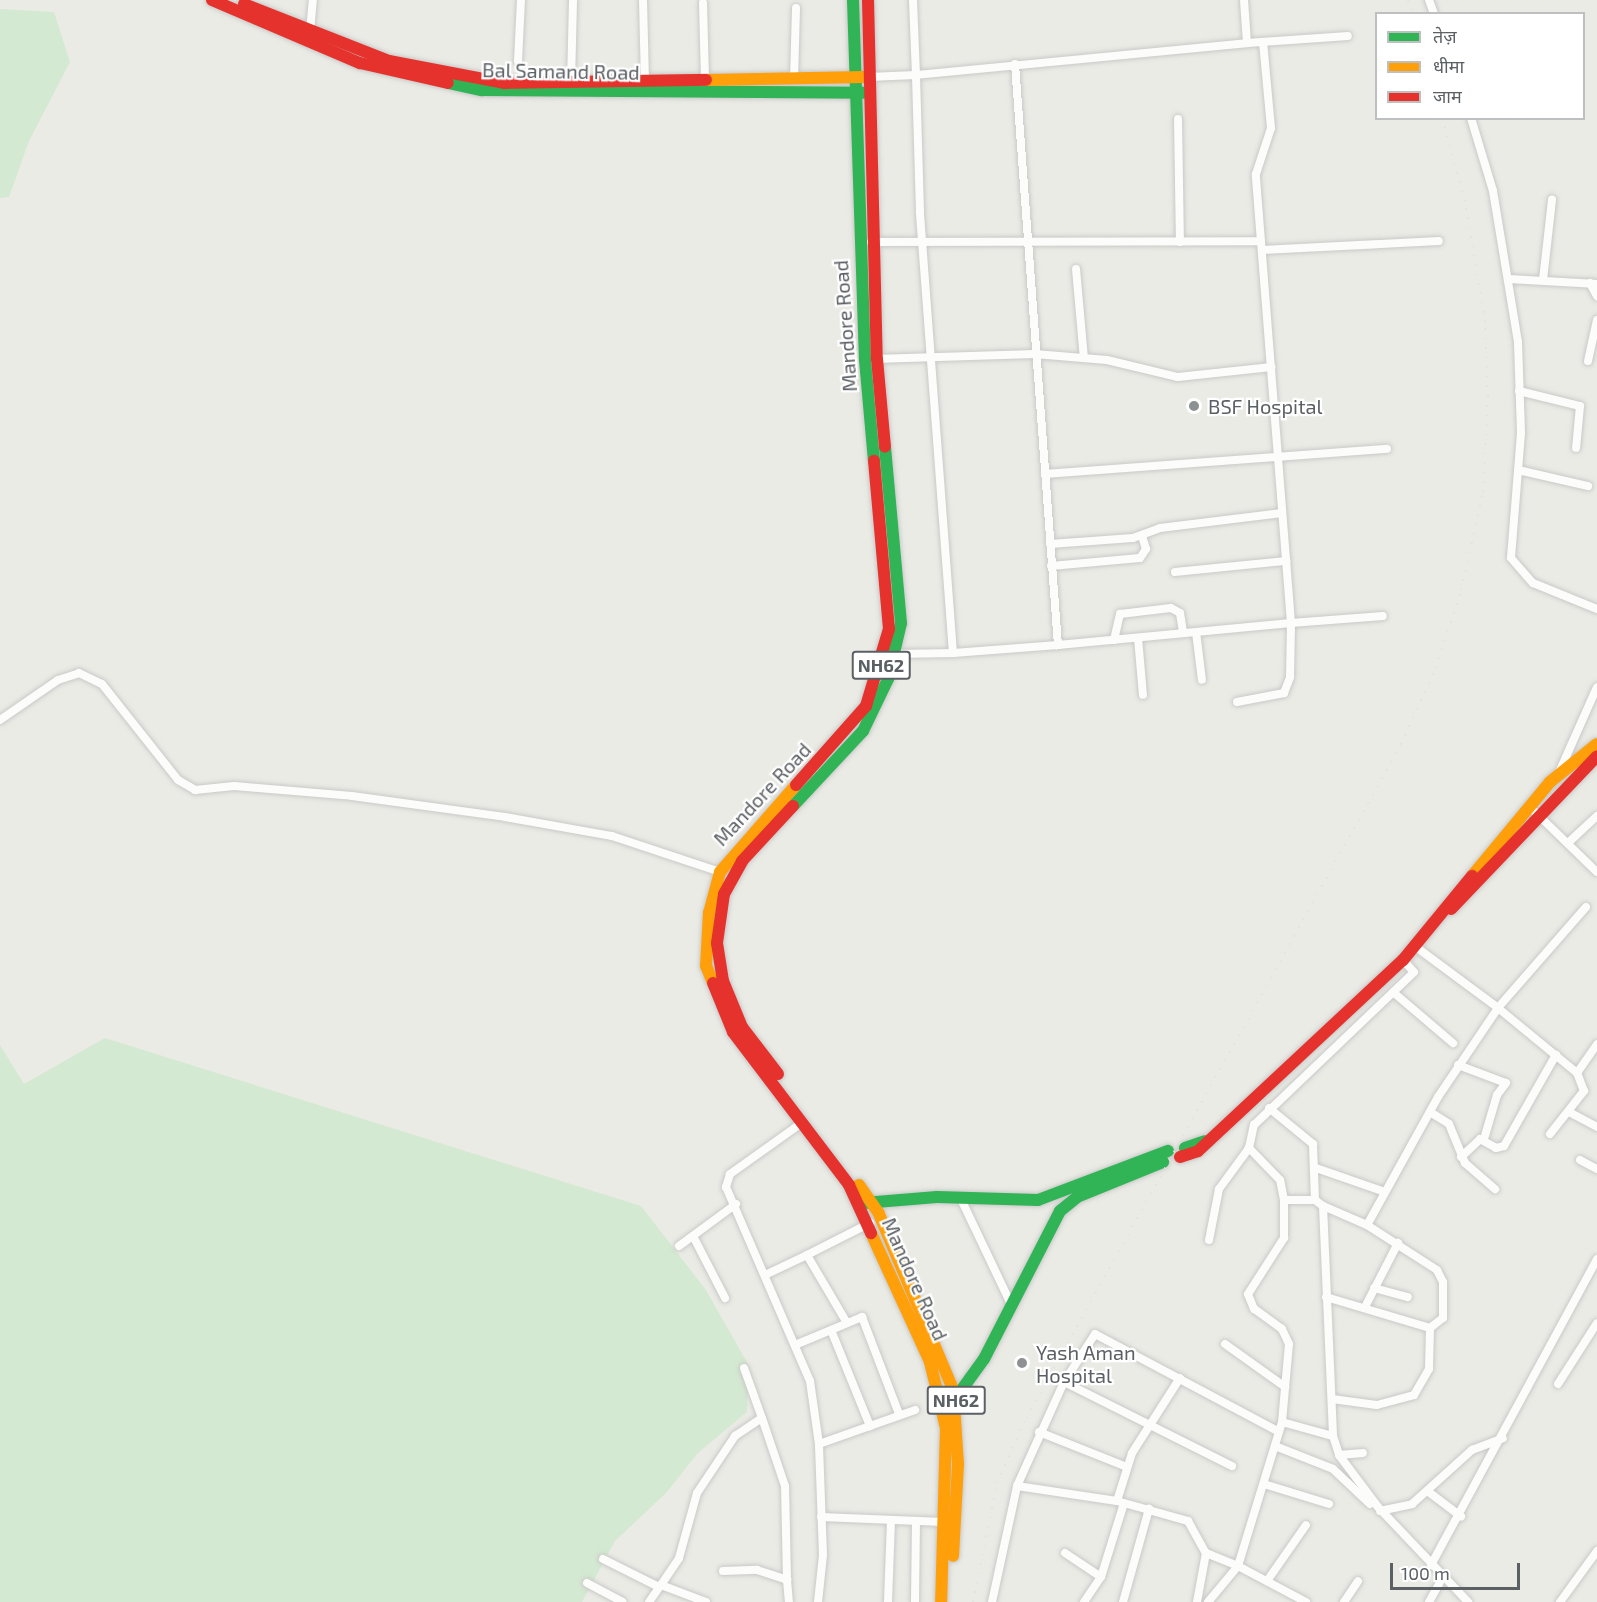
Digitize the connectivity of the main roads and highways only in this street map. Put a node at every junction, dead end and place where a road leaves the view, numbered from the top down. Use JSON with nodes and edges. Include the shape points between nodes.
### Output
{"nodes":[{"id":1,"x":212,"y":0,"type":"edge"},
{"id":2,"x":234,"y":0,"type":"edge"},
{"id":3,"x":853,"y":0,"type":"edge"},
{"id":4,"x":868,"y":0,"type":"edge"},
{"id":5,"x":852,"y":76,"type":"junction"},
{"id":6,"x":868,"y":77,"type":"junction"},
{"id":7,"x":645,"y":88,"type":"junction"},
{"id":8,"x":852,"y":93,"type":"junction"},
{"id":9,"x":868,"y":93,"type":"junction"},
{"id":10,"x":871,"y":359,"type":"junction"},
{"id":11,"x":1597,"y":744,"type":"edge"},
{"id":12,"x":1597,"y":756,"type":"edge"},
{"id":13,"x":1574,"y":768,"type":"junction"},
{"id":14,"x":1534,"y":812,"type":"junction"},
{"id":15,"x":1182,"y":1153,"type":"dead end"},
{"id":16,"x":865,"y":1202,"type":"junction"},
{"id":17,"x":875,"y":1221,"type":"junction"},
{"id":18,"x":956,"y":1399,"type":"junction"},
{"id":19,"x":941,"y":1602,"type":"edge"},
{"id":20,"x":951,"y":1602,"type":"edge"}],
"edges":[{"from":1,"to":7,"type":"main road","name":"Bal Samand Road","via":[[336,53],[413,78],[504,92]]},
{"from":2,"to":7,"type":"main road","name":"Bal Samand Road","via":[[310,32],[433,71],[504,83]]},
{"from":3,"to":5,"type":"main road","name":"Mandore Road","number":"NH62"},
{"from":4,"to":6,"type":"main road","name":"Mandore Road","number":"NH62"},
{"from":5,"to":6,"type":"main road","name":"Bal Samand Road"},
{"from":5,"to":7,"type":"main road","name":"Bal Samand Road"},
{"from":5,"to":8,"type":"main road","name":"Mandore Road","number":"NH62"},
{"from":6,"to":9,"type":"main road","name":"Mandore Road","number":"NH62"},
{"from":7,"to":8,"type":"main road","name":"Bal Samand Road"},
{"from":8,"to":9,"type":"main road","name":"Bal Samand Road"},
{"from":8,"to":10,"type":"main road","name":"Mandore Road","number":"NH62","via":[[859,243]]},
{"from":9,"to":10,"type":"main road","name":"Mandore Road","number":"NH62"},
{"from":10,"to":16,"type":"main road","name":"Mandore Road","number":"NH62","via":[[898,573],[896,654],[863,731],[731,876],[717,944],[723,981],[742,1027]]},
{"from":10,"to":16,"type":"main road","name":"Mandore Road","number":"NH62","via":[[888,579],[889,629],[880,668],[866,706],[850,729],[720,872],[705,944],[712,984],[733,1032]]},
{"from":11,"to":13,"type":"main road"},
{"from":12,"to":13,"type":"main road"},
{"from":13,"to":14,"type":"main road","via":[[1562,788]]},
{"from":13,"to":14,"type":"main road","via":[[1557,775]]},
{"from":14,"to":15,"type":"main road","via":[[1467,898],[1450,909],[1403,960],[1206,1140]]},
{"from":16,"to":17,"type":"main road","name":"Mandore Road","number":"NH62"},
{"from":16,"to":18,"type":"main road","via":[[960,1197],[1044,1199],[1165,1156],[1065,1206],[984,1359]]},
{"from":17,"to":18,"type":"main road","name":"Mandore Road","number":"NH62"},
{"from":17,"to":19,"type":"main road","name":"Mandore Road","number":"NH62","via":[[940,1392],[945,1428]]},
{"from":18,"to":20,"type":"main road","name":"Mandore Road","number":"NH62"}]}
